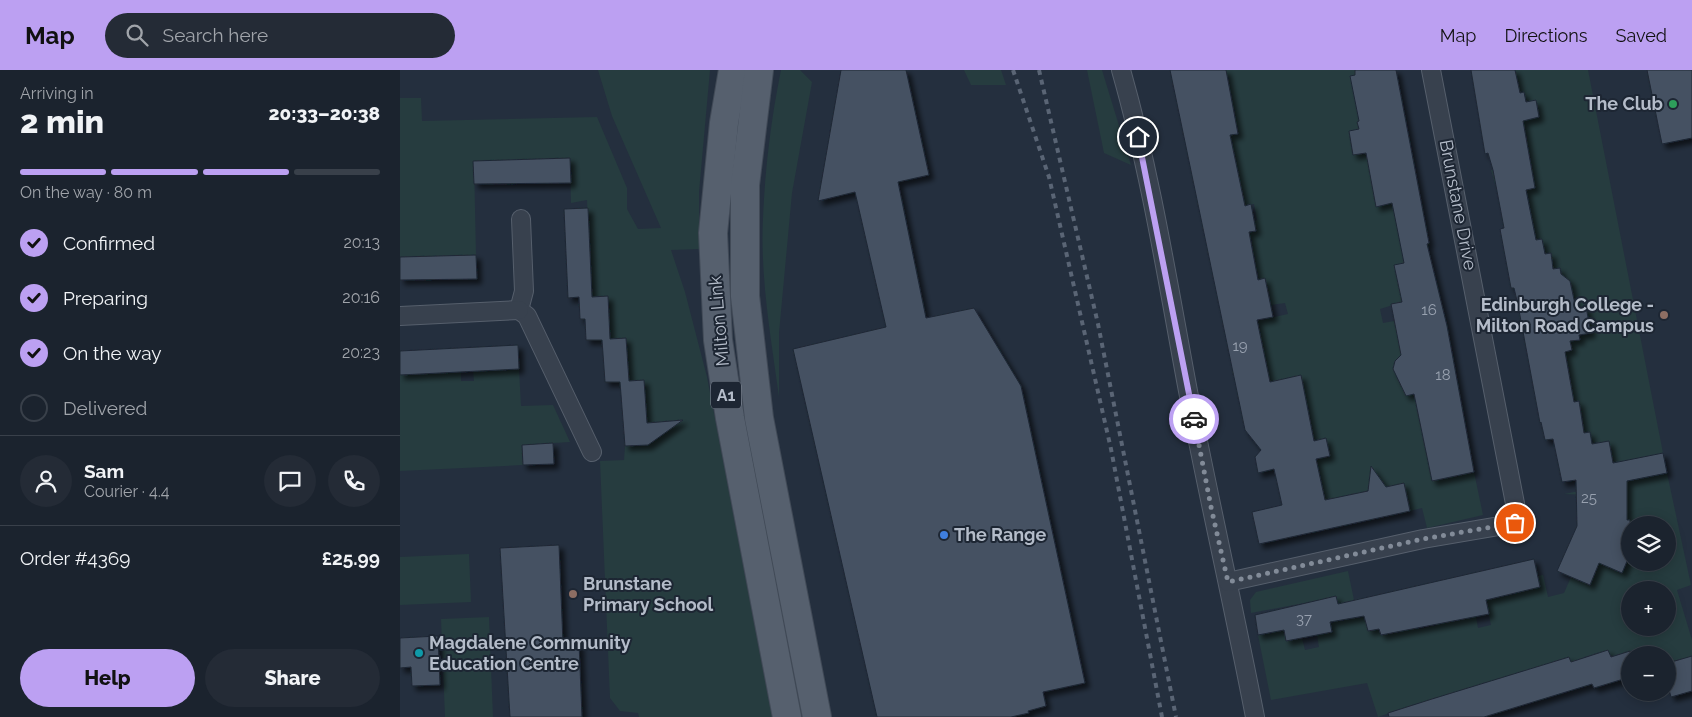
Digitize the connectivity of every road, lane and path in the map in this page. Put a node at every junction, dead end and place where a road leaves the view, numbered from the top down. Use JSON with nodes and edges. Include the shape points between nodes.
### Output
{"nodes":[{"id":1,"x":733,"y":70,"type":"edge"},
{"id":2,"x":759,"y":70,"type":"edge"},
{"id":3,"x":1121,"y":70,"type":"edge"},
{"id":4,"x":1432,"y":70,"type":"edge"},
{"id":5,"x":521,"y":219,"type":"dead end"},
{"id":6,"x":519,"y":310,"type":"junction"},
{"id":7,"x":400,"y":316,"type":"edge"},
{"id":8,"x":592,"y":452,"type":"dead end"},
{"id":9,"x":1228,"y":582,"type":"junction"},
{"id":10,"x":787,"y":717,"type":"edge"},
{"id":11,"x":817,"y":717,"type":"edge"},
{"id":12,"x":1255,"y":717,"type":"edge"}],
"edges":[{"from":1,"to":10,"type":"main road","name":"Milton Link","number":"A1","via":[[713,233],[718,340]]},
{"from":2,"to":11,"type":"main road","name":"Milton Link","number":"A1","via":[[745,185],[745,296],[760,418]]},
{"from":3,"to":9,"type":"street","via":[[1146,171]]},
{"from":4,"to":9,"type":"street","name":"Brunstane Drive","via":[[1518,519],[1511,524],[1423,539]]},
{"from":5,"to":6,"type":"street","via":[[524,291]]},
{"from":6,"to":7,"type":"street"},
{"from":6,"to":8,"type":"street","via":[[527,316]]},
{"from":9,"to":12,"type":"street"}]}
